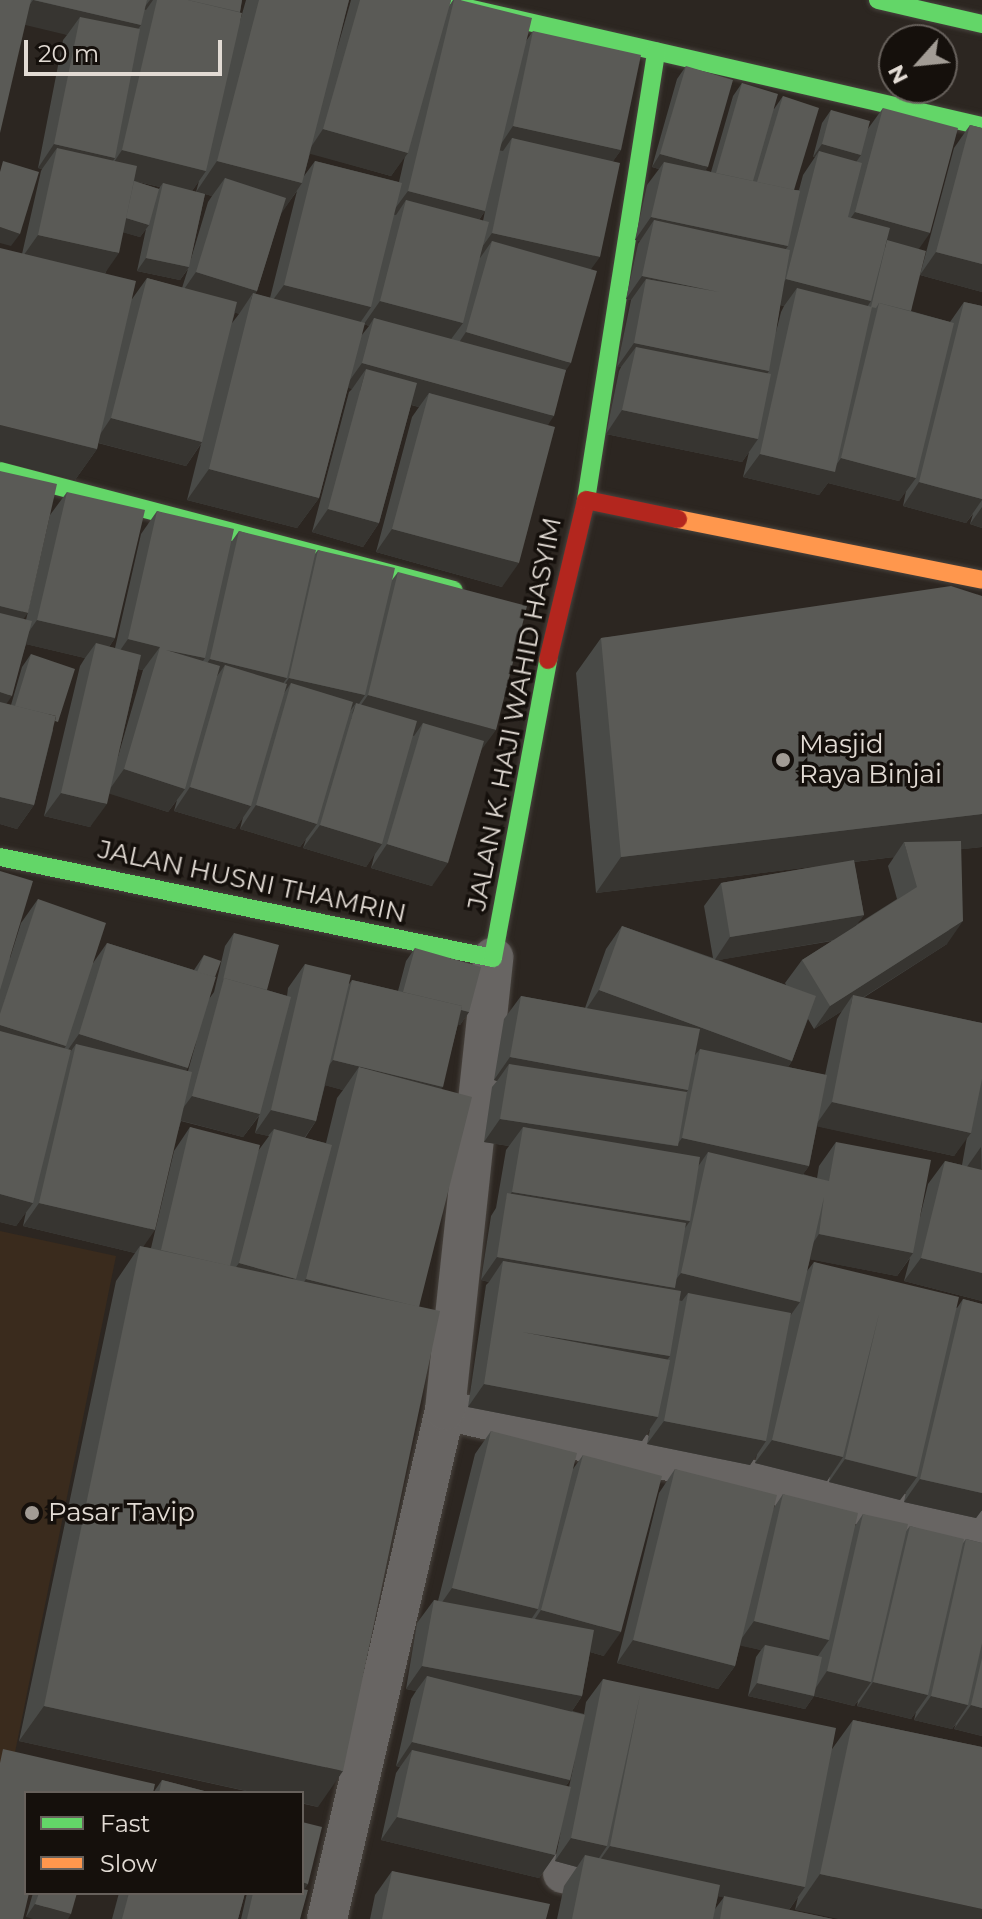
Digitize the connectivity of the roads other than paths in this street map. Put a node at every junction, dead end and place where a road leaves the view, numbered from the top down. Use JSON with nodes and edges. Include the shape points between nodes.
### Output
{"nodes":[{"id":1,"x":433,"y":0,"type":"edge"},
{"id":2,"x":878,"y":0,"type":"edge"},
{"id":3,"x":460,"y":3,"type":"edge"},
{"id":4,"x":982,"y":24,"type":"edge"},
{"id":5,"x":656,"y":51,"type":"junction"},
{"id":6,"x":982,"y":126,"type":"edge"},
{"id":7,"x":0,"y":471,"type":"edge"},
{"id":8,"x":586,"y":500,"type":"junction"},
{"id":9,"x":982,"y":580,"type":"edge"},
{"id":10,"x":471,"y":595,"type":"edge"},
{"id":11,"x":0,"y":857,"type":"edge"},
{"id":12,"x":493,"y":958,"type":"junction"},
{"id":13,"x":445,"y":1410,"type":"junction"},
{"id":14,"x":982,"y":1532,"type":"edge"},
{"id":15,"x":563,"y":1873,"type":"dead end"},
{"id":16,"x":667,"y":1896,"type":"edge"},
{"id":17,"x":327,"y":1919,"type":"edge"}],
"edges":[{"from":1,"to":3,"type":"street"},
{"from":2,"to":4,"type":"street"},
{"from":3,"to":5,"type":"street"},
{"from":5,"to":6,"type":"street"},
{"from":5,"to":8,"type":"street"},
{"from":7,"to":10,"type":"street"},
{"from":8,"to":9,"type":"street","name":"JALAN K. HAJI WAHID HASYIM"},
{"from":8,"to":12,"type":"street","name":"JALAN K. HAJI WAHID HASYIM","via":[[548,618]]},
{"from":11,"to":12,"type":"street","name":"JALAN HUSNI THAMRIN"},
{"from":12,"to":13,"type":"lane"},
{"from":13,"to":14,"type":"lane"},
{"from":13,"to":17,"type":"lane"},
{"from":15,"to":16,"type":"lane"}]}
